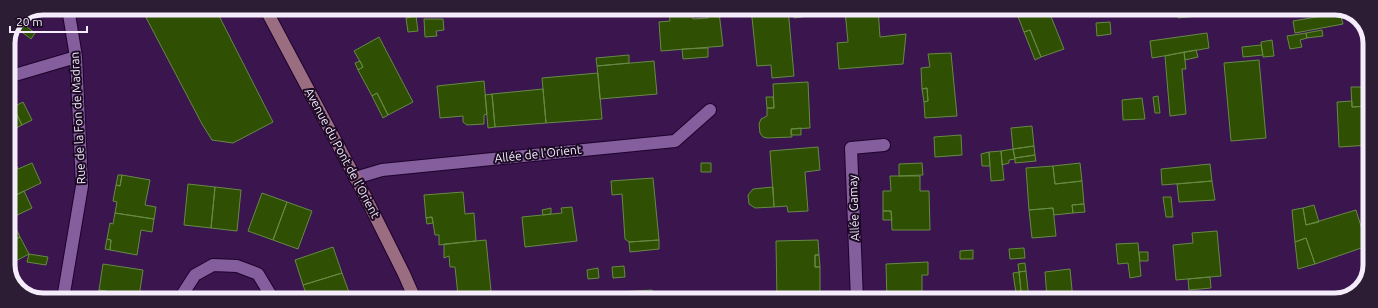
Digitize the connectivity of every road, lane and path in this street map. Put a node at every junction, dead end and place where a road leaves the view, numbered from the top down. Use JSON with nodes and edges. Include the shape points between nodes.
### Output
{"nodes":[{"id":1,"x":69,"y":15,"type":"edge"},
{"id":2,"x":269,"y":15,"type":"edge"},
{"id":3,"x":76,"y":58,"type":"junction"},
{"id":4,"x":15,"y":75,"type":"edge"},
{"id":5,"x":710,"y":110,"type":"dead end"},
{"id":6,"x":884,"y":145,"type":"dead end"},
{"id":7,"x":355,"y":178,"type":"junction"},
{"id":8,"x":64,"y":293,"type":"edge"},
{"id":9,"x":183,"y":293,"type":"edge"},
{"id":10,"x":269,"y":293,"type":"edge"},
{"id":11,"x":412,"y":293,"type":"edge"},
{"id":12,"x":857,"y":293,"type":"edge"}],
"edges":[{"from":1,"to":3,"type":"street","name":"Rue de la Fon de Madran"},
{"from":2,"to":7,"type":"main road","name":"Avenue du Pont de l'Orient"},
{"from":3,"to":4,"type":"street"},
{"from":3,"to":8,"type":"street","name":"Rue de la Fon de Madran","via":[[82,186]]},
{"from":5,"to":7,"type":"street","name":"Allée de l'Orient","via":[[675,141],[382,170]]},
{"from":6,"to":12,"type":"street","name":"Allée Gamay","via":[[852,148]]},
{"from":7,"to":11,"type":"main road","name":"Avenue du Pont de l'Orient"},
{"from":9,"to":10,"type":"street","via":[[195,275],[213,265],[237,266],[258,274]]}]}
